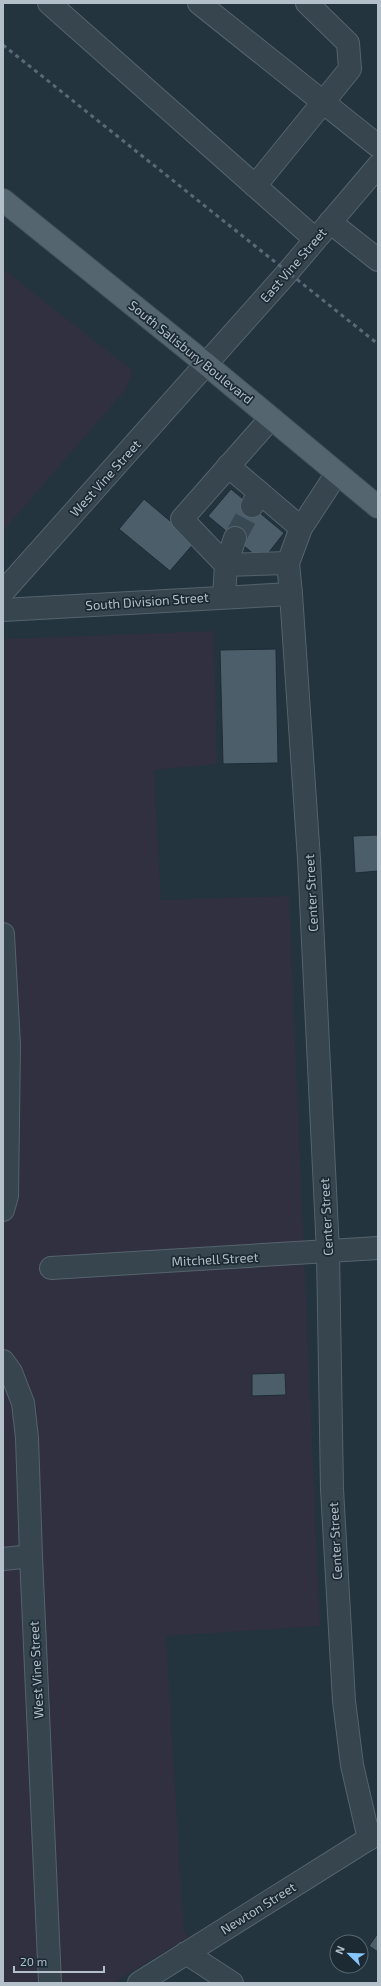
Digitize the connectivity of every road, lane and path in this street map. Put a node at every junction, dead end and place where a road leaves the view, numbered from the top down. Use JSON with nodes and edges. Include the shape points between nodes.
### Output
{"nodes":[{"id":1,"x":49,"y":3,"type":"edge"},
{"id":2,"x":199,"y":3,"type":"edge"},
{"id":3,"x":307,"y":3,"type":"edge"},
{"id":4,"x":324,"y":102,"type":"junction"},
{"id":5,"x":378,"y":146,"type":"edge"},
{"id":6,"x":378,"y":166,"type":"edge"},
{"id":7,"x":255,"y":186,"type":"junction"},
{"id":8,"x":3,"y":200,"type":"edge"},
{"id":9,"x":330,"y":222,"type":"junction"},
{"id":10,"x":315,"y":239,"type":"junction"},
{"id":11,"x":378,"y":260,"type":"edge"},
{"id":12,"x":206,"y":364,"type":"junction"},
{"id":13,"x":271,"y":418,"type":"junction"},
{"id":14,"x":228,"y":466,"type":"junction"},
{"id":15,"x":337,"y":473,"type":"junction"},
{"id":16,"x":378,"y":507,"type":"edge"},
{"id":17,"x":301,"y":528,"type":"junction"},
{"id":18,"x":235,"y":538,"type":"tunnel mouth"},
{"id":19,"x":288,"y":563,"type":"junction"},
{"id":20,"x":226,"y":565,"type":"junction"},
{"id":21,"x":3,"y":592,"type":"edge"},
{"id":22,"x":292,"y":594,"type":"junction"},
{"id":23,"x":224,"y":596,"type":"junction"},
{"id":24,"x":3,"y":610,"type":"edge"},
{"id":25,"x":3,"y":934,"type":"edge"},
{"id":26,"x":5,"y":1140,"type":"edge"},
{"id":27,"x":3,"y":1210,"type":"edge"},
{"id":28,"x":378,"y":1248,"type":"edge"},
{"id":29,"x":328,"y":1252,"type":"junction"},
{"id":30,"x":51,"y":1268,"type":"dead end"},
{"id":31,"x":3,"y":1361,"type":"edge"},
{"id":32,"x":31,"y":1556,"type":"junction"},
{"id":33,"x":3,"y":1559,"type":"edge"},
{"id":34,"x":374,"y":1836,"type":"edge"},
{"id":35,"x":186,"y":1953,"type":"junction"},
{"id":36,"x":50,"y":1983,"type":"edge"},
{"id":37,"x":139,"y":1983,"type":"edge"},
{"id":38,"x":232,"y":1983,"type":"edge"}],
"edges":[{"from":1,"to":7,"type":"street"},
{"from":2,"to":4,"type":"street"},
{"from":3,"to":4,"type":"street","via":[[348,43],[350,69]]},
{"from":4,"to":5,"type":"street"},
{"from":4,"to":7,"type":"street"},
{"from":6,"to":9,"type":"street","name":"East Vine Street"},
{"from":7,"to":10,"type":"street"},
{"from":8,"to":12,"type":"main road","name":"South Salisbury Boulevard"},
{"from":9,"to":10,"type":"street","name":"East Vine Street"},
{"from":9,"to":11,"type":"street"},
{"from":10,"to":12,"type":"street","name":"East Vine Street"},
{"from":12,"to":13,"type":"main road","name":"South Salisbury Boulevard"},
{"from":12,"to":21,"type":"street","name":"West Vine Street"},
{"from":13,"to":14,"type":"street"},
{"from":13,"to":15,"type":"main road","name":"South Salisbury Boulevard"},
{"from":14,"to":17,"type":"street","via":[[255,499]]},
{"from":14,"to":20,"type":"street","via":[[182,518]]},
{"from":15,"to":16,"type":"main road","name":"South Salisbury Boulevard"},
{"from":15,"to":17,"type":"street"},
{"from":17,"to":19,"type":"street"},
{"from":18,"to":20,"type":"street"},
{"from":19,"to":20,"type":"street"},
{"from":19,"to":22,"type":"street","name":"Center Street"},
{"from":20,"to":23,"type":"street"},
{"from":22,"to":23,"type":"street","name":"South Division Street"},
{"from":22,"to":29,"type":"street","name":"Center Street","via":[[309,858]]},
{"from":23,"to":24,"type":"street","name":"South Division Street"},
{"from":25,"to":26,"type":"street","via":[[9,1046]]},
{"from":26,"to":27,"type":"street","via":[[7,1196]]},
{"from":28,"to":29,"type":"street","name":"Mitchell Street"},
{"from":29,"to":30,"type":"street","name":"Mitchell Street"},
{"from":29,"to":34,"type":"street","name":"Center Street","via":[[332,1489],[344,1701],[352,1765]]},
{"from":31,"to":32,"type":"street","name":"West Vine Street","via":[[11,1372],[24,1417]]},
{"from":32,"to":33,"type":"street"},
{"from":32,"to":36,"type":"street","name":"West Vine Street"},
{"from":34,"to":35,"type":"street","name":"Newton Street"},
{"from":35,"to":37,"type":"street","name":"Newton Street"},
{"from":35,"to":38,"type":"street"}]}
